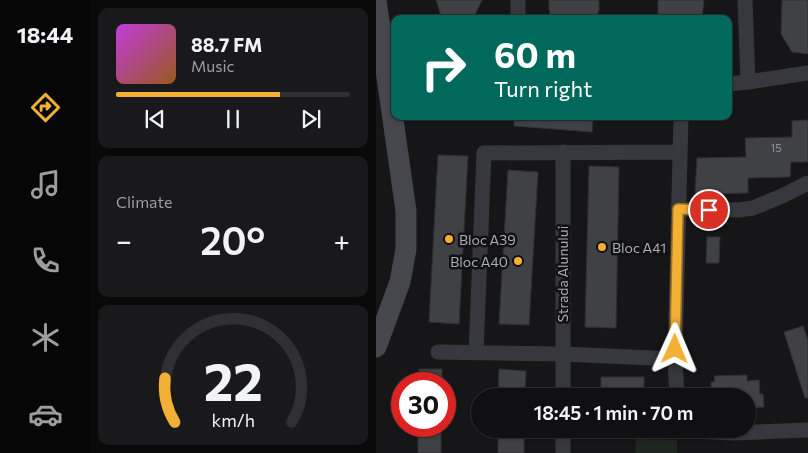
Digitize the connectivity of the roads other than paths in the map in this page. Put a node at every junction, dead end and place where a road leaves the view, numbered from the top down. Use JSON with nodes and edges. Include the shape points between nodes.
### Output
{"nodes":[{"id":1,"x":376,"y":0,"type":"edge"},
{"id":2,"x":518,"y":0,"type":"edge"},
{"id":3,"x":745,"y":0,"type":"edge"},
{"id":4,"x":518,"y":15,"type":"edge"},
{"id":5,"x":389,"y":37,"type":"edge"},
{"id":6,"x":391,"y":57,"type":"edge"},
{"id":7,"x":808,"y":73,"type":"edge"},
{"id":8,"x":748,"y":82,"type":"junction"},
{"id":9,"x":732,"y":84,"type":"edge"},
{"id":10,"x":397,"y":120,"type":"edge"},
{"id":11,"x":681,"y":120,"type":"edge"},
{"id":12,"x":563,"y":152,"type":"junction"},
{"id":13,"x":680,"y":152,"type":"junction"},
{"id":14,"x":808,"y":183,"type":"edge"},
{"id":15,"x":678,"y":209,"type":"junction"},
{"id":16,"x":376,"y":347,"type":"edge"},
{"id":17,"x":438,"y":352,"type":"dead end"},
{"id":18,"x":476,"y":352,"type":"junction"},
{"id":19,"x":562,"y":354,"type":"junction"},
{"id":20,"x":675,"y":359,"type":"junction"},
{"id":21,"x":563,"y":388,"type":"edge"},
{"id":22,"x":677,"y":388,"type":"edge"},
{"id":23,"x":808,"y":430,"type":"edge"},
{"id":24,"x":756,"y":432,"type":"edge"},
{"id":25,"x":563,"y":438,"type":"edge"},
{"id":26,"x":563,"y":453,"type":"edge"}],
"edges":[{"from":1,"to":5,"type":"street"},
{"from":2,"to":4,"type":"street"},
{"from":3,"to":8,"type":"street"},
{"from":5,"to":6,"type":"street"},
{"from":7,"to":8,"type":"street"},
{"from":8,"to":9,"type":"street"},
{"from":10,"to":16,"type":"street","via":[[406,211],[406,249],[400,282]]},
{"from":11,"to":13,"type":"street"},
{"from":12,"to":13,"type":"street"},
{"from":12,"to":18,"type":"street","via":[[484,153]]},
{"from":12,"to":19,"type":"street","name":"Strada Alunului"},
{"from":13,"to":15,"type":"street"},
{"from":14,"to":15,"type":"street","via":[[753,208]]},
{"from":15,"to":20,"type":"street"},
{"from":17,"to":18,"type":"street"},
{"from":18,"to":19,"type":"street"},
{"from":19,"to":20,"type":"street"},
{"from":19,"to":21,"type":"street","name":"Strada Alunului"},
{"from":20,"to":22,"type":"street"},
{"from":23,"to":24,"type":"street"},
{"from":25,"to":26,"type":"street"}]}
